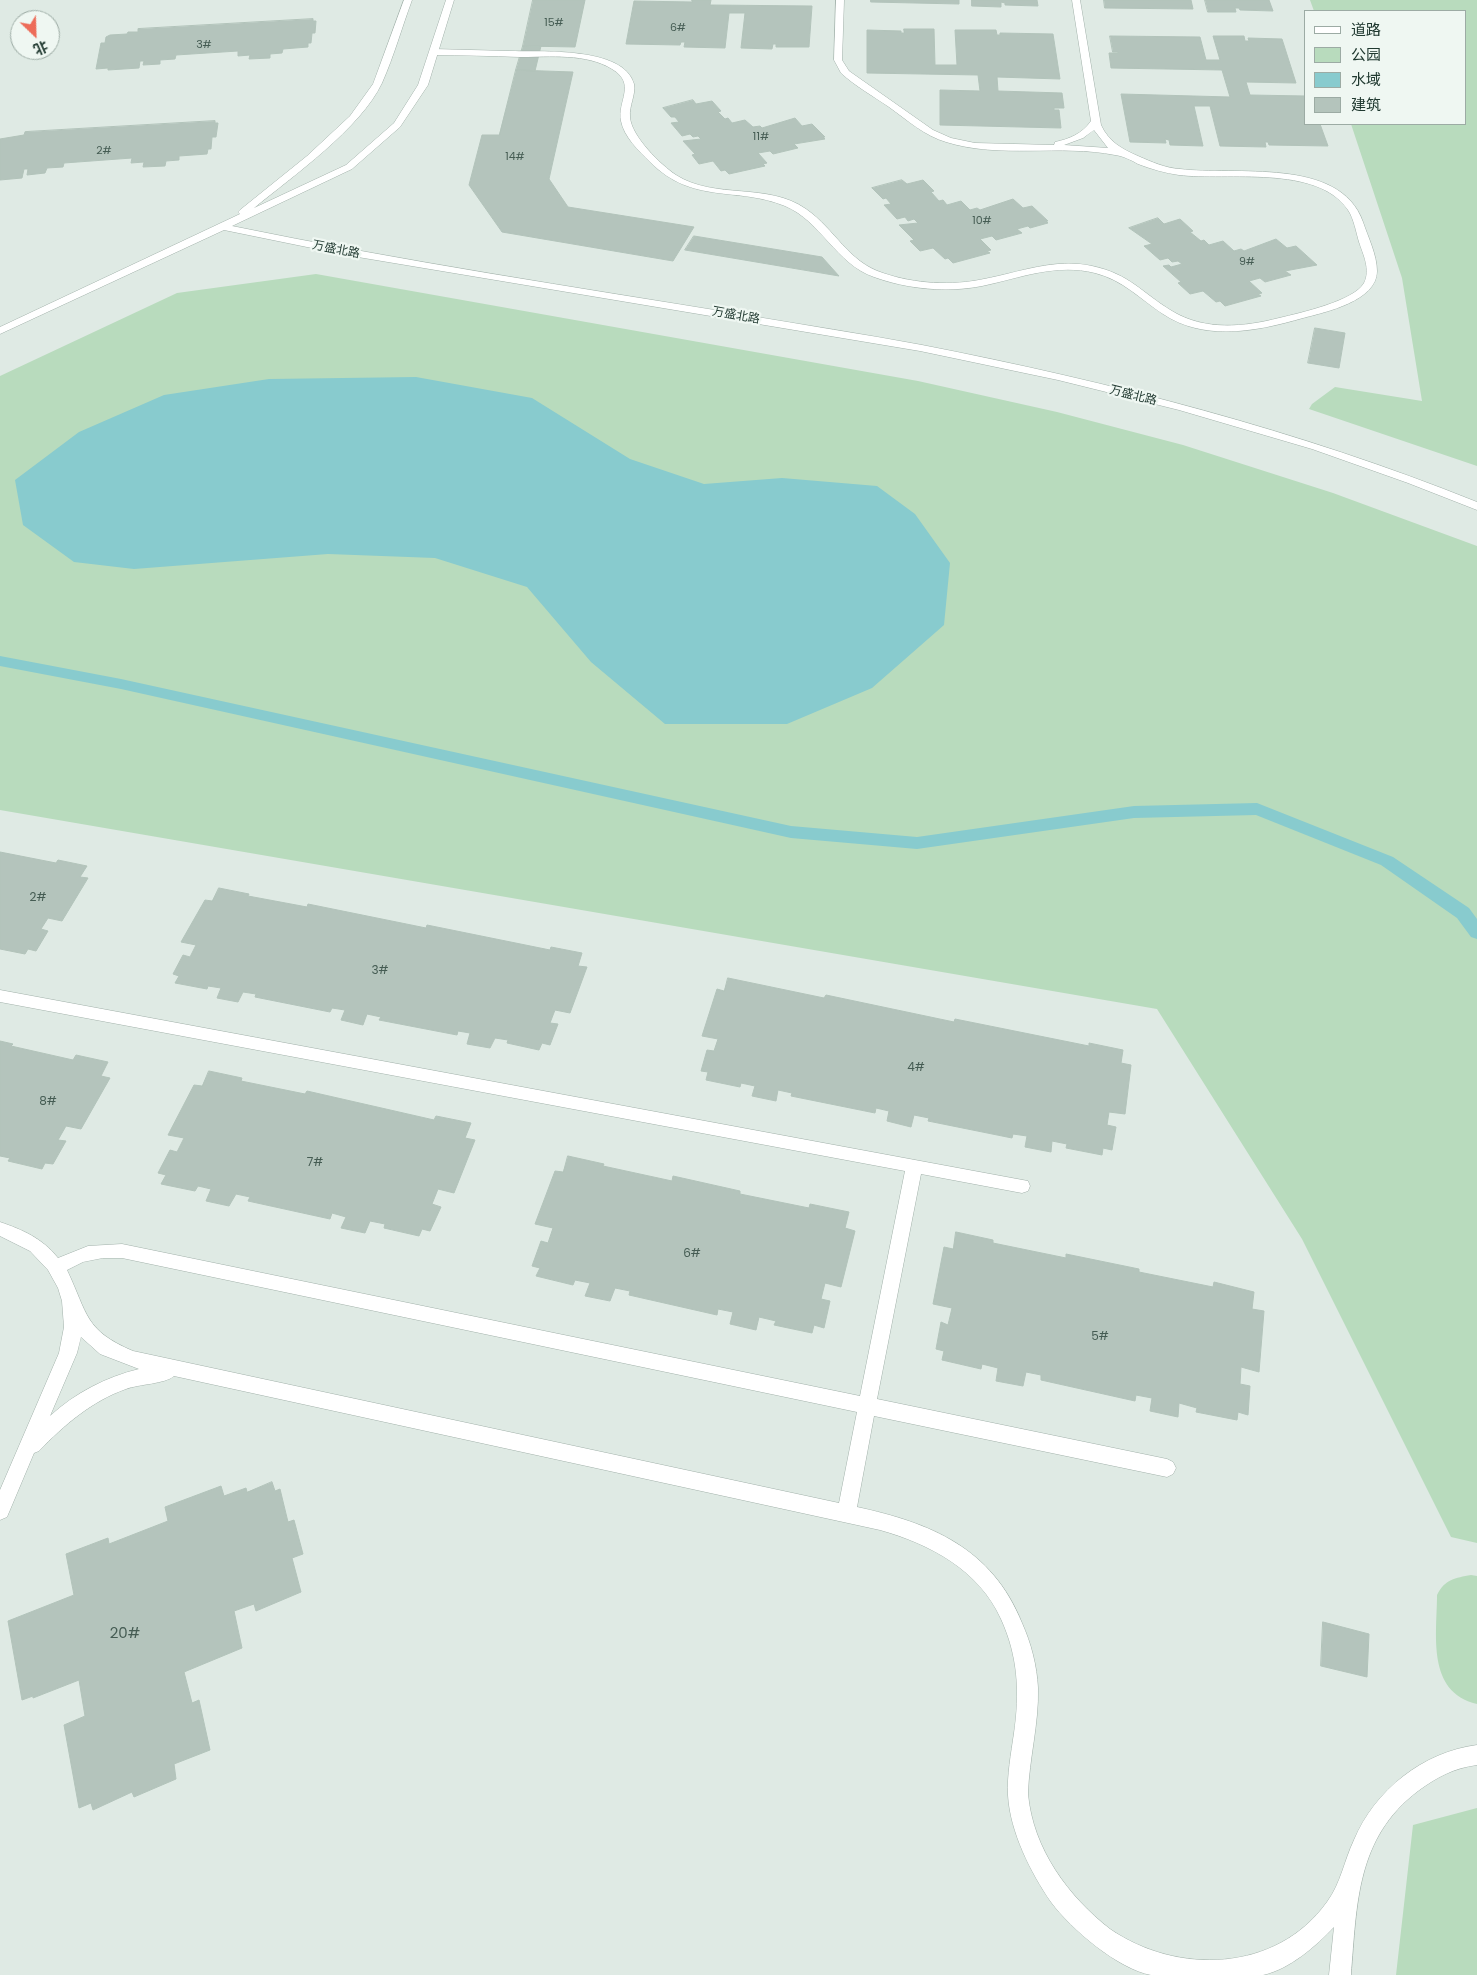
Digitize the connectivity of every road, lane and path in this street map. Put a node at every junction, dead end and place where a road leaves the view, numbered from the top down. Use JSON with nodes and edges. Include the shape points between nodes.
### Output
{"nodes":[{"id":1,"x":408,"y":0,"type":"edge"},
{"id":2,"x":450,"y":0,"type":"edge"},
{"id":3,"x":840,"y":0,"type":"edge"},
{"id":4,"x":1076,"y":0,"type":"edge"},
{"id":5,"x":433,"y":52,"type":"junction"},
{"id":6,"x":1096,"y":120,"type":"junction"},
{"id":7,"x":1034,"y":147,"type":"junction"},
{"id":8,"x":1125,"y":154,"type":"junction"},
{"id":9,"x":225,"y":227,"type":"junction"},
{"id":10,"x":0,"y":331,"type":"edge"},
{"id":11,"x":1477,"y":506,"type":"edge"},
{"id":12,"x":0,"y":996,"type":"edge"},
{"id":13,"x":914,"y":1166,"type":"junction"},
{"id":14,"x":1022,"y":1186,"type":"dead end"},
{"id":15,"x":0,"y":1229,"type":"edge"},
{"id":16,"x":57,"y":1268,"type":"junction"},
{"id":17,"x":72,"y":1304,"type":"junction"},
{"id":18,"x":183,"y":1370,"type":"junction"},
{"id":19,"x":868,"y":1406,"type":"junction"},
{"id":20,"x":24,"y":1455,"type":"junction"},
{"id":21,"x":1167,"y":1468,"type":"dead end"},
{"id":22,"x":0,"y":1511,"type":"edge"},
{"id":23,"x":846,"y":1514,"type":"junction"},
{"id":24,"x":1477,"y":1755,"type":"edge"},
{"id":25,"x":1352,"y":1882,"type":"junction"},
{"id":26,"x":1168,"y":1972,"type":"edge"},
{"id":27,"x":1340,"y":1975,"type":"edge"}],
"edges":[{"from":1,"to":9,"type":"street","via":[[377,84],[353,118],[310,158]]},
{"from":2,"to":5,"type":"street"},
{"from":3,"to":7,"type":"street","via":[[838,60],[845,73],[930,132],[948,140],[976,146]]},
{"from":4,"to":6,"type":"street"},
{"from":5,"to":8,"type":"street","via":[[587,56],[611,65],[625,76],[630,87],[625,115],[627,128],[668,175],[697,187],[763,197],[791,205],[810,217],[856,265],[884,277],[954,286],[976,284],[1048,266],[1079,267],[1126,281],[1160,309],[1180,319],[1228,329],[1266,325],[1340,303],[1354,298],[1369,286],[1372,266],[1354,213],[1344,200],[1326,188],[1279,176],[1178,172]]},
{"from":5,"to":9,"type":"street","via":[[423,85],[397,124],[349,167]]},
{"from":6,"to":7,"type":"street","via":[[1079,137]]},
{"from":6,"to":8,"type":"street","via":[[1104,140]]},
{"from":7,"to":8,"type":"street","via":[[1096,149]]},
{"from":9,"to":10,"type":"street"},
{"from":9,"to":11,"type":"street","name":"万盛北路","via":[[346,252],[920,348],[1058,378],[1183,408],[1316,447]]},
{"from":12,"to":13,"type":"street"},
{"from":13,"to":14,"type":"street"},
{"from":13,"to":19,"type":"street"},
{"from":15,"to":16,"type":"street","via":[[26,1240],[45,1253]]},
{"from":16,"to":17,"type":"street"},
{"from":16,"to":19,"type":"street","via":[[88,1252],[122,1251]]},
{"from":17,"to":18,"type":"street","via":[[84,1329],[106,1348],[132,1359]]},
{"from":17,"to":20,"type":"street","via":[[73,1327],[68,1354]]},
{"from":18,"to":20,"type":"street","via":[[148,1373],[115,1384],[80,1402]]},
{"from":18,"to":23,"type":"street"},
{"from":19,"to":21,"type":"street"},
{"from":19,"to":23,"type":"street"},
{"from":20,"to":22,"type":"street"},
{"from":23,"to":26,"type":"street","via":[[923,1535],[954,1553],[980,1574],[1002,1600],[1016,1628],[1025,1665],[1028,1698],[1018,1796],[1026,1832],[1060,1897],[1095,1931],[1126,1954]]},
{"from":24,"to":25,"type":"street","via":[[1451,1760],[1433,1769],[1386,1807],[1356,1860]]},
{"from":25,"to":26,"type":"street","via":[[1328,1918],[1306,1940],[1274,1960],[1239,1973]]},
{"from":25,"to":27,"type":"street"}]}
